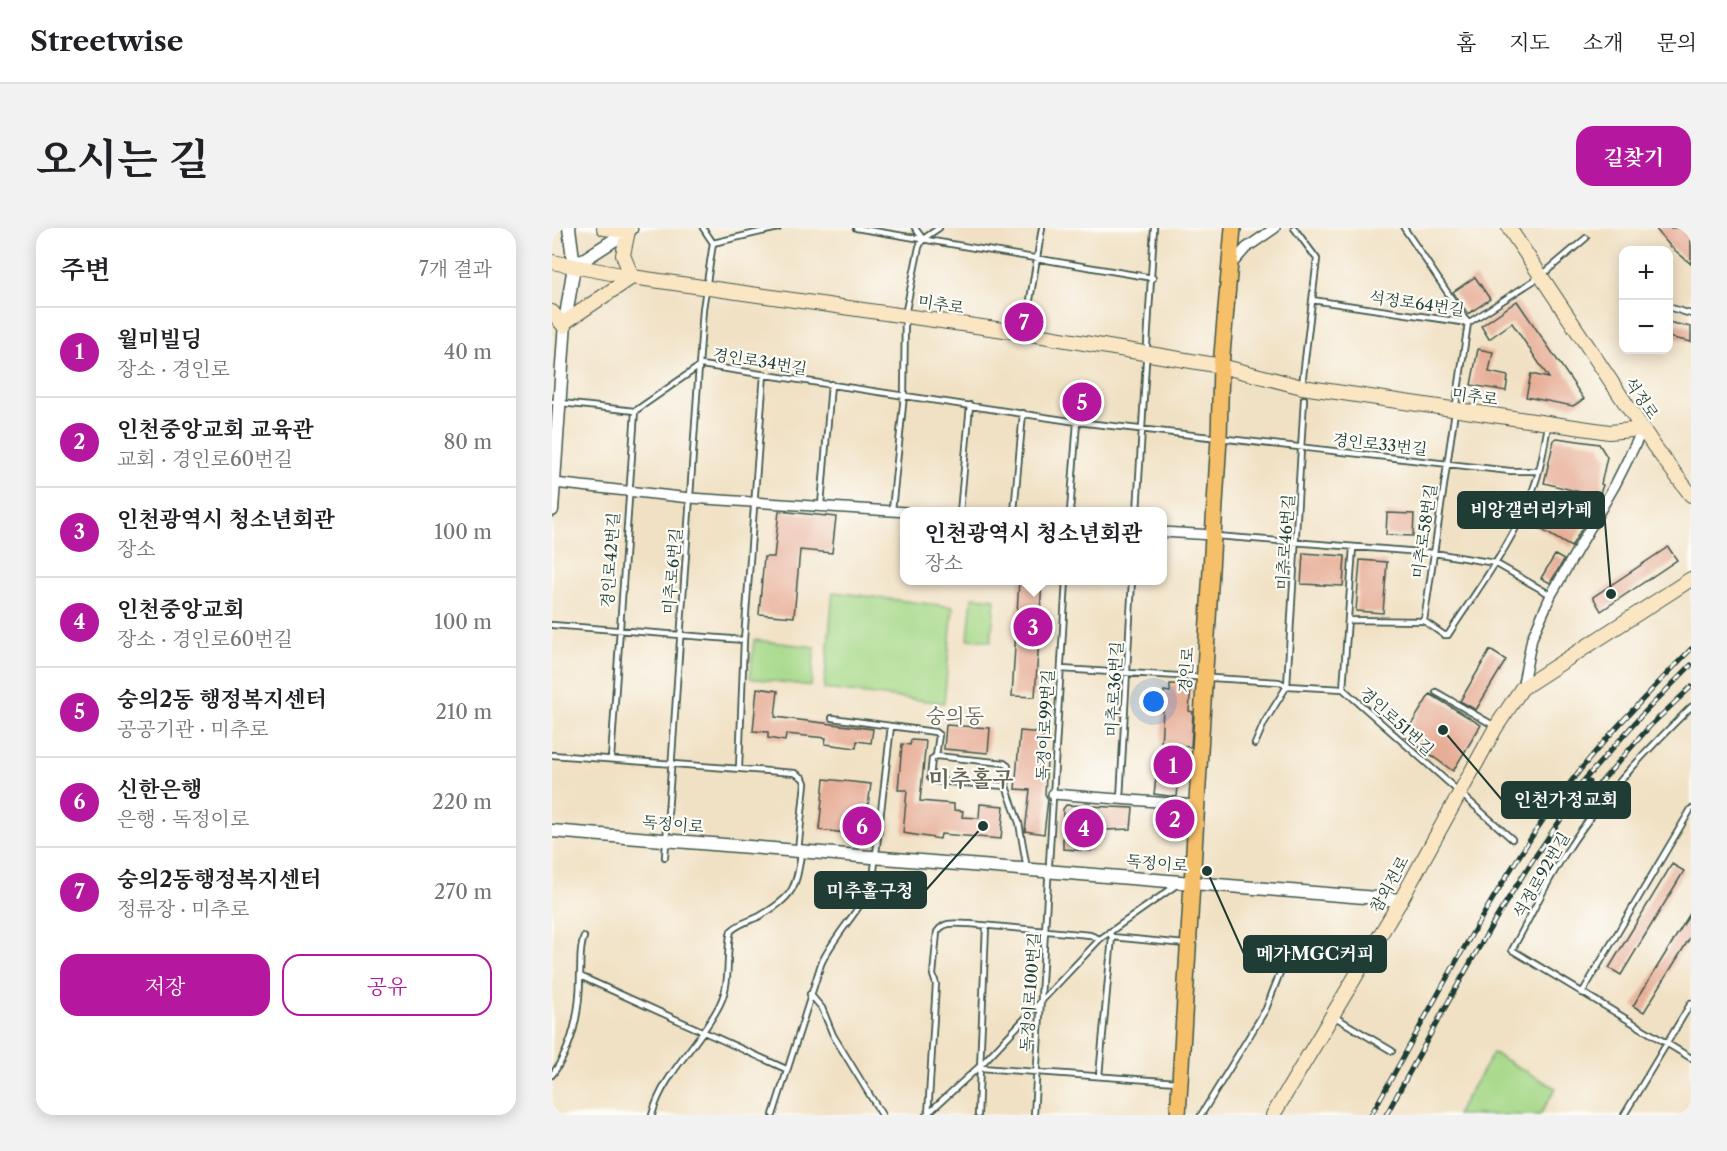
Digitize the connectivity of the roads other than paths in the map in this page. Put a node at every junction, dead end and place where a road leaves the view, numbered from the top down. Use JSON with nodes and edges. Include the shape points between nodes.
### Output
{"nodes":[{"id":1,"x":569,"y":228,"type":"edge"},
{"id":2,"x":604,"y":228,"type":"edge"},
{"id":3,"x":703,"y":228,"type":"edge"},
{"id":4,"x":778,"y":228,"type":"edge"},
{"id":5,"x":856,"y":228,"type":"edge"},
{"id":6,"x":915,"y":228,"type":"edge"},
{"id":7,"x":939,"y":228,"type":"edge"},
{"id":8,"x":1042,"y":228,"type":"edge"},
{"id":9,"x":1154,"y":228,"type":"edge"},
{"id":10,"x":1275,"y":228,"type":"edge"},
{"id":11,"x":1294,"y":228,"type":"edge"},
{"id":12,"x":1404,"y":228,"type":"edge"},
{"id":13,"x":1509,"y":228,"type":"edge"},
{"id":14,"x":1232,"y":229,"type":"edge"},
{"id":15,"x":631,"y":230,"type":"edge"},
{"id":16,"x":1586,"y":238,"type":"dead end"},
{"id":17,"x":923,"y":239,"type":"junction"},
{"id":18,"x":1254,"y":242,"type":"junction"},
{"id":19,"x":713,"y":243,"type":"junction"},
{"id":20,"x":1038,"y":258,"type":"junction"},
{"id":21,"x":552,"y":262,"type":"edge"},
{"id":22,"x":574,"y":266,"type":"junction"},
{"id":23,"x":1230,"y":266,"type":"junction"},
{"id":24,"x":1541,"y":276,"type":"junction"},
{"id":25,"x":632,"y":277,"type":"junction"},
{"id":26,"x":1153,"y":278,"type":"junction"},
{"id":27,"x":706,"y":287,"type":"junction"},
{"id":28,"x":1312,"y":300,"type":"junction"},
{"id":29,"x":1673,"y":309,"type":"edge"},
{"id":30,"x":552,"y":312,"type":"edge"},
{"id":31,"x":1691,"y":314,"type":"edge"},
{"id":32,"x":905,"y":315,"type":"junction"},
{"id":33,"x":1468,"y":323,"type":"junction"},
{"id":34,"x":565,"y":324,"type":"junction"},
{"id":35,"x":1025,"y":333,"type":"junction"},
{"id":36,"x":1147,"y":354,"type":"junction"},
{"id":37,"x":700,"y":365,"type":"junction"},
{"id":38,"x":1221,"y":366,"type":"junction"},
{"id":39,"x":764,"y":374,"type":"junction"},
{"id":40,"x":831,"y":384,"type":"junction"},
{"id":41,"x":1303,"y":393,"type":"junction"},
{"id":42,"x":904,"y":395,"type":"junction"},
{"id":43,"x":556,"y":403,"type":"edge"},
{"id":44,"x":970,"y":405,"type":"junction"},
{"id":45,"x":1454,"y":409,"type":"junction"},
{"id":46,"x":635,"y":411,"type":"junction"},
{"id":47,"x":1023,"y":413,"type":"junction"},
{"id":48,"x":1077,"y":422,"type":"junction"},
{"id":49,"x":1549,"y":423,"type":"junction"},
{"id":50,"x":1143,"y":429,"type":"junction"},
{"id":51,"x":1643,"y":429,"type":"junction"},
{"id":52,"x":1219,"y":438,"type":"junction"},
{"id":53,"x":1302,"y":447,"type":"junction"},
{"id":54,"x":1446,"y":463,"type":"junction"},
{"id":55,"x":1539,"y":471,"type":"junction"},
{"id":56,"x":553,"y":483,"type":"edge"},
{"id":57,"x":630,"y":492,"type":"junction"},
{"id":58,"x":1691,"y":495,"type":"edge"},
{"id":59,"x":690,"y":498,"type":"junction"},
{"id":60,"x":754,"y":501,"type":"junction"},
{"id":61,"x":821,"y":506,"type":"junction"},
{"id":62,"x":960,"y":507,"type":"edge"},
{"id":63,"x":1014,"y":507,"type":"edge"},
{"id":64,"x":1070,"y":507,"type":"edge"},
{"id":65,"x":1137,"y":507,"type":"edge"},
{"id":66,"x":552,"y":510,"type":"edge"},
{"id":67,"x":892,"y":510,"type":"junction"},
{"id":68,"x":900,"y":511,"type":"edge"},
{"id":69,"x":1167,"y":532,"type":"edge"},
{"id":70,"x":1213,"y":535,"type":"junction"},
{"id":71,"x":1297,"y":542,"type":"junction"},
{"id":72,"x":1353,"y":547,"type":"junction"},
{"id":73,"x":1434,"y":553,"type":"junction"},
{"id":74,"x":1495,"y":563,"type":"junction"},
{"id":75,"x":1691,"y":579,"type":"edge"},
{"id":76,"x":1066,"y":585,"type":"edge"},
{"id":77,"x":1132,"y":585,"type":"edge"},
{"id":78,"x":1551,"y":595,"type":"junction"},
{"id":79,"x":1348,"y":620,"type":"junction"},
{"id":80,"x":1424,"y":621,"type":"junction"},
{"id":81,"x":552,"y":625,"type":"edge"},
{"id":82,"x":620,"y":630,"type":"junction"},
{"id":83,"x":679,"y":635,"type":"junction"},
{"id":84,"x":744,"y":640,"type":"junction"},
{"id":85,"x":1060,"y":669,"type":"junction"},
{"id":86,"x":1127,"y":673,"type":"junction"},
{"id":87,"x":1204,"y":678,"type":"junction"},
{"id":88,"x":1287,"y":686,"type":"junction"},
{"id":89,"x":1522,"y":688,"type":"junction"},
{"id":90,"x":1343,"y":689,"type":"junction"},
{"id":91,"x":1436,"y":692,"type":"dead end"},
{"id":92,"x":1691,"y":707,"type":"edge"},
{"id":93,"x":832,"y":718,"type":"dead end"},
{"id":94,"x":891,"y":726,"type":"junction"},
{"id":95,"x":1496,"y":727,"type":"junction"},
{"id":96,"x":1255,"y":744,"type":"dead end"},
{"id":97,"x":552,"y":755,"type":"edge"},
{"id":98,"x":936,"y":756,"type":"junction"},
{"id":99,"x":611,"y":759,"type":"junction"},
{"id":100,"x":671,"y":764,"type":"junction"},
{"id":101,"x":739,"y":768,"type":"junction"},
{"id":102,"x":1006,"y":786,"type":"junction"},
{"id":103,"x":1458,"y":792,"type":"junction"},
{"id":104,"x":1053,"y":795,"type":"junction"},
{"id":105,"x":1120,"y":800,"type":"junction"},
{"id":106,"x":1196,"y":805,"type":"junction"},
{"id":107,"x":1691,"y":809,"type":"edge"},
{"id":108,"x":552,"y":831,"type":"edge"},
{"id":109,"x":1512,"y":839,"type":"dead end"},
{"id":110,"x":666,"y":840,"type":"junction"},
{"id":111,"x":800,"y":851,"type":"junction"},
{"id":112,"x":665,"y":857,"type":"dead end"},
{"id":113,"x":876,"y":857,"type":"junction"},
{"id":114,"x":1027,"y":869,"type":"junction"},
{"id":115,"x":1050,"y":871,"type":"junction"},
{"id":116,"x":1188,"y":882,"type":"junction"},
{"id":117,"x":1401,"y":900,"type":"junction"},
{"id":118,"x":986,"y":927,"type":"junction"},
{"id":119,"x":1046,"y":932,"type":"junction"},
{"id":120,"x":1110,"y":935,"type":"junction"},
{"id":121,"x":584,"y":937,"type":"dead end"},
{"id":122,"x":1100,"y":939,"type":"junction"},
{"id":123,"x":1297,"y":940,"type":"dead end"},
{"id":124,"x":1187,"y":945,"type":"junction"},
{"id":125,"x":580,"y":976,"type":"junction"},
{"id":126,"x":1582,"y":993,"type":"junction"},
{"id":127,"x":810,"y":994,"type":"junction"},
{"id":128,"x":1041,"y":1000,"type":"junction"},
{"id":129,"x":1691,"y":1003,"type":"edge"},
{"id":130,"x":1331,"y":1014,"type":"junction"},
{"id":131,"x":703,"y":1033,"type":"junction"},
{"id":132,"x":1667,"y":1043,"type":"junction"},
{"id":133,"x":1392,"y":1051,"type":"dead end"},
{"id":134,"x":1691,"y":1058,"type":"edge"},
{"id":135,"x":981,"y":1066,"type":"junction"},
{"id":136,"x":786,"y":1069,"type":"junction"},
{"id":137,"x":1036,"y":1072,"type":"junction"},
{"id":138,"x":552,"y":1075,"type":"edge"},
{"id":139,"x":1100,"y":1076,"type":"junction"},
{"id":140,"x":1179,"y":1082,"type":"junction"},
{"id":141,"x":927,"y":1114,"type":"edge"},
{"id":142,"x":652,"y":1115,"type":"edge"},
{"id":143,"x":773,"y":1115,"type":"edge"},
{"id":144,"x":882,"y":1115,"type":"edge"},
{"id":145,"x":978,"y":1115,"type":"edge"},
{"id":146,"x":1034,"y":1115,"type":"edge"},
{"id":147,"x":1178,"y":1115,"type":"edge"},
{"id":148,"x":1201,"y":1115,"type":"edge"},
{"id":149,"x":1273,"y":1115,"type":"edge"},
{"id":150,"x":1624,"y":1115,"type":"edge"}],
"edges":[{"from":1,"to":22,"type":"street"},
{"from":2,"to":15,"type":"main road"},
{"from":3,"to":19,"type":"lane"},
{"from":4,"to":19,"type":"lane"},
{"from":5,"to":17,"type":"lane"},
{"from":6,"to":17,"type":"lane"},
{"from":7,"to":17,"type":"lane"},
{"from":8,"to":20,"type":"lane"},
{"from":9,"to":26,"type":"lane"},
{"from":10,"to":18,"type":"street"},
{"from":11,"to":28,"type":"lane","via":[[1317,259]]},
{"from":12,"to":33,"type":"lane"},
{"from":13,"to":24,"type":"main road","name":"석정로"},
{"from":14,"to":18,"type":"street","via":[[1244,241]]},
{"from":14,"to":23,"type":"main road","name":"경인로"},
{"from":15,"to":22,"type":"street"},
{"from":15,"to":25,"type":"main road","via":[[623,255]]},
{"from":16,"to":24,"type":"lane","name":"석정로64번길"},
{"from":17,"to":20,"type":"lane"},
{"from":17,"to":32,"type":"lane"},
{"from":18,"to":23,"type":"street"},
{"from":19,"to":27,"type":"lane","name":"미추로6번길"},
{"from":20,"to":26,"type":"lane"},
{"from":20,"to":35,"type":"lane"},
{"from":21,"to":22,"type":"main road","name":"미추로"},
{"from":22,"to":25,"type":"main road","name":"미추로"},
{"from":22,"to":34,"type":"street"},
{"from":23,"to":38,"type":"main road","name":"경인로"},
{"from":24,"to":33,"type":"lane","name":"석정로64번길"},
{"from":24,"to":51,"type":"main road","name":"석정로"},
{"from":25,"to":27,"type":"main road","name":"미추로"},
{"from":25,"to":34,"type":"main road"},
{"from":26,"to":36,"type":"lane"},
{"from":27,"to":32,"type":"main road","name":"미추로"},
{"from":27,"to":37,"type":"lane","name":"미추로6번길"},
{"from":28,"to":33,"type":"lane","name":"석정로64번길"},
{"from":28,"to":41,"type":"lane"},
{"from":29,"to":31,"type":"lane"},
{"from":30,"to":34,"type":"main road"},
{"from":32,"to":35,"type":"main road","name":"미추로"},
{"from":32,"to":42,"type":"lane"},
{"from":33,"to":45,"type":"lane","name":"미추로58번길","via":[[1468,342]]},
{"from":34,"to":43,"type":"street"},
{"from":35,"to":36,"type":"main road","name":"미추로"},
{"from":36,"to":38,"type":"main road","name":"미추로"},
{"from":36,"to":50,"type":"lane"},
{"from":37,"to":39,"type":"lane","name":"경인로34번길"},
{"from":37,"to":46,"type":"lane","name":"경인로34번길"},
{"from":37,"to":59,"type":"lane","name":"미추로6번길"},
{"from":38,"to":41,"type":"main road","name":"미추로"},
{"from":38,"to":52,"type":"main road","name":"경인로"},
{"from":39,"to":40,"type":"lane","name":"경인로34번길"},
{"from":39,"to":60,"type":"lane"},
{"from":40,"to":42,"type":"lane","name":"경인로34번길"},
{"from":40,"to":61,"type":"lane"},
{"from":41,"to":45,"type":"main road","name":"미추로"},
{"from":41,"to":53,"type":"lane","name":"미추로46번길"},
{"from":42,"to":44,"type":"lane","name":"경인로34번길"},
{"from":42,"to":67,"type":"lane"},
{"from":43,"to":46,"type":"lane"},
{"from":43,"to":56,"type":"street"},
{"from":44,"to":47,"type":"lane","name":"경인로34번길"},
{"from":44,"to":62,"type":"lane"},
{"from":45,"to":49,"type":"main road","name":"미추로"},
{"from":45,"to":54,"type":"lane","name":"미추로58번길"},
{"from":46,"to":57,"type":"lane"},
{"from":47,"to":48,"type":"lane","name":"경인로34번길"},
{"from":47,"to":63,"type":"lane"},
{"from":48,"to":50,"type":"lane","name":"경인로34번길"},
{"from":48,"to":64,"type":"lane"},
{"from":49,"to":51,"type":"main road","name":"미추로","via":[[1609,432]]},
{"from":49,"to":55,"type":"lane"},
{"from":50,"to":52,"type":"lane","name":"경인로34번길"},
{"from":50,"to":65,"type":"lane"},
{"from":51,"to":58,"type":"main road","name":"석정로"},
{"from":51,"to":78,"type":"street"},
{"from":52,"to":53,"type":"lane","name":"경인로33번길"},
{"from":52,"to":70,"type":"main road","name":"경인로"},
{"from":53,"to":54,"type":"lane","name":"경인로33번길"},
{"from":53,"to":71,"type":"lane","name":"미추로46번길"},
{"from":54,"to":55,"type":"lane","name":"경인로33번길"},
{"from":54,"to":73,"type":"lane","name":"미추로58번길"},
{"from":55,"to":74,"type":"lane","via":[[1526,506]]},
{"from":56,"to":57,"type":"street","name":"경인로42번길"},
{"from":56,"to":66,"type":"street"},
{"from":57,"to":59,"type":"street","name":"경인로42번길"},
{"from":57,"to":82,"type":"lane","name":"경인로42번길"},
{"from":59,"to":60,"type":"street","name":"경인로42번길"},
{"from":59,"to":83,"type":"lane","name":"미추로6번길"},
{"from":60,"to":61,"type":"street","name":"경인로42번길"},
{"from":60,"to":84,"type":"lane"},
{"from":61,"to":67,"type":"street","name":"경인로42번길"},
{"from":67,"to":68,"type":"street","name":"경인로42번길"},
{"from":69,"to":70,"type":"street"},
{"from":70,"to":71,"type":"lane"},
{"from":70,"to":87,"type":"main road","name":"경인로"},
{"from":71,"to":72,"type":"lane"},
{"from":71,"to":88,"type":"lane","name":"미추로46번길"},
{"from":72,"to":73,"type":"lane"},
{"from":72,"to":79,"type":"lane"},
{"from":73,"to":74,"type":"lane"},
{"from":73,"to":80,"type":"lane","name":"미추로58번길"},
{"from":74,"to":78,"type":"lane"},
{"from":74,"to":80,"type":"lane","via":[[1448,635]]},
{"from":75,"to":89,"type":"main road","name":"참외전로"},
{"from":76,"to":85,"type":"lane","name":"독정이로99번길"},
{"from":77,"to":86,"type":"lane","name":"미추로36번길"},
{"from":78,"to":89,"type":"street","via":[[1532,638]]},
{"from":79,"to":80,"type":"lane"},
{"from":79,"to":90,"type":"lane"},
{"from":81,"to":82,"type":"lane"},
{"from":82,"to":83,"type":"lane"},
{"from":82,"to":99,"type":"lane","name":"경인로42번길"},
{"from":83,"to":84,"type":"lane"},
{"from":83,"to":100,"type":"lane","name":"미추로6번길"},
{"from":84,"to":101,"type":"lane"},
{"from":85,"to":86,"type":"lane","name":"경인로51번길"},
{"from":85,"to":104,"type":"lane","name":"독정이로99번길"},
{"from":86,"to":87,"type":"lane","name":"경인로51번길"},
{"from":86,"to":105,"type":"lane","name":"미추로36번길"},
{"from":87,"to":88,"type":"lane","name":"경인로51번길","via":[[1278,682]]},
{"from":87,"to":106,"type":"main road","name":"경인로"},
{"from":88,"to":90,"type":"lane","name":"경인로51번길"},
{"from":88,"to":96,"type":"lane"},
{"from":89,"to":95,"type":"main road","name":"참외전로"},
{"from":90,"to":103,"type":"lane","name":"경인로51번길"},
{"from":91,"to":95,"type":"lane"},
{"from":92,"to":126,"type":"lane","name":"석정로92번길","via":[[1651,746],[1587,822],[1512,950]]},
{"from":93,"to":94,"type":"lane"},
{"from":94,"to":98,"type":"lane","via":[[935,732],[939,735]]},
{"from":94,"to":113,"type":"lane"},
{"from":95,"to":103,"type":"main road","name":"참외전로"},
{"from":97,"to":99,"type":"lane"},
{"from":98,"to":102,"type":"lane","via":[[1004,763],[1008,766]]},
{"from":98,"to":102,"type":"lane","via":[[932,759],[930,778],[934,781]]},
{"from":99,"to":100,"type":"lane"},
{"from":100,"to":101,"type":"lane"},
{"from":100,"to":110,"type":"lane","name":"미추로6번길"},
{"from":101,"to":111,"type":"lane","via":[[795,773],[803,778]]},
{"from":102,"to":114,"type":"lane","via":[[1019,823]]},
{"from":103,"to":109,"type":"lane"},
{"from":103,"to":117,"type":"main road","name":"참외전로"},
{"from":104,"to":105,"type":"street"},
{"from":104,"to":115,"type":"lane","name":"독정이로99번길"},
{"from":105,"to":106,"type":"street"},
{"from":106,"to":116,"type":"main road","name":"경인로"},
{"from":107,"to":126,"type":"lane"},
{"from":108,"to":110,"type":"street","name":"독정이로"},
{"from":110,"to":111,"type":"street","name":"독정이로"},
{"from":110,"to":112,"type":"lane","name":"미추로6번길"},
{"from":111,"to":113,"type":"street","name":"독정이로"},
{"from":111,"to":131,"type":"lane","via":[[797,884],[792,891],[731,931],[722,1002]]},
{"from":113,"to":114,"type":"street","name":"독정이로"},
{"from":113,"to":127,"type":"lane","via":[[868,896],[832,941]]},
{"from":114,"to":115,"type":"street","name":"독정이로"},
{"from":115,"to":116,"type":"street","name":"독정이로"},
{"from":115,"to":119,"type":"lane","name":"독정이로100번길"},
{"from":116,"to":117,"type":"street","name":"독정이로"},
{"from":116,"to":120,"type":"lane","via":[[1149,903]]},
{"from":116,"to":124,"type":"main road","name":"경인로"},
{"from":117,"to":130,"type":"main road","name":"참외전로"},
{"from":118,"to":119,"type":"lane"},
{"from":118,"to":135,"type":"lane"},
{"from":118,"to":141,"type":"lane","via":[[950,923],[937,932]]},
{"from":119,"to":122,"type":"lane"},
{"from":119,"to":128,"type":"lane","name":"독정이로100번길"},
{"from":120,"to":122,"type":"lane"},
{"from":120,"to":124,"type":"lane"},
{"from":120,"to":139,"type":"lane"},
{"from":121,"to":125,"type":"lane"},
{"from":122,"to":128,"type":"lane"},
{"from":123,"to":148,"type":"lane","via":[[1266,1009]]},
{"from":124,"to":140,"type":"main road","name":"경인로"},
{"from":125,"to":131,"type":"lane"},
{"from":125,"to":138,"type":"lane","via":[[577,1015],[566,1051]]},
{"from":126,"to":132,"type":"lane"},
{"from":127,"to":136,"type":"lane"},
{"from":127,"to":144,"type":"lane","via":[[822,1008],[833,1035]]},
{"from":128,"to":135,"type":"lane"},
{"from":128,"to":137,"type":"lane","name":"독정이로100번길"},
{"from":129,"to":132,"type":"lane"},
{"from":130,"to":133,"type":"lane"},
{"from":130,"to":149,"type":"main road","name":"참외전로"},
{"from":131,"to":136,"type":"lane"},
{"from":131,"to":142,"type":"lane","via":[[682,1058]]},
{"from":132,"to":134,"type":"lane"},
{"from":132,"to":150,"type":"lane"},
{"from":135,"to":137,"type":"lane"},
{"from":135,"to":141,"type":"lane"},
{"from":135,"to":145,"type":"lane"},
{"from":136,"to":143,"type":"lane"},
{"from":137,"to":139,"type":"lane"},
{"from":137,"to":146,"type":"lane","name":"독정이로100번길"},
{"from":139,"to":140,"type":"lane"},
{"from":140,"to":147,"type":"main road","name":"경인로"}]}
